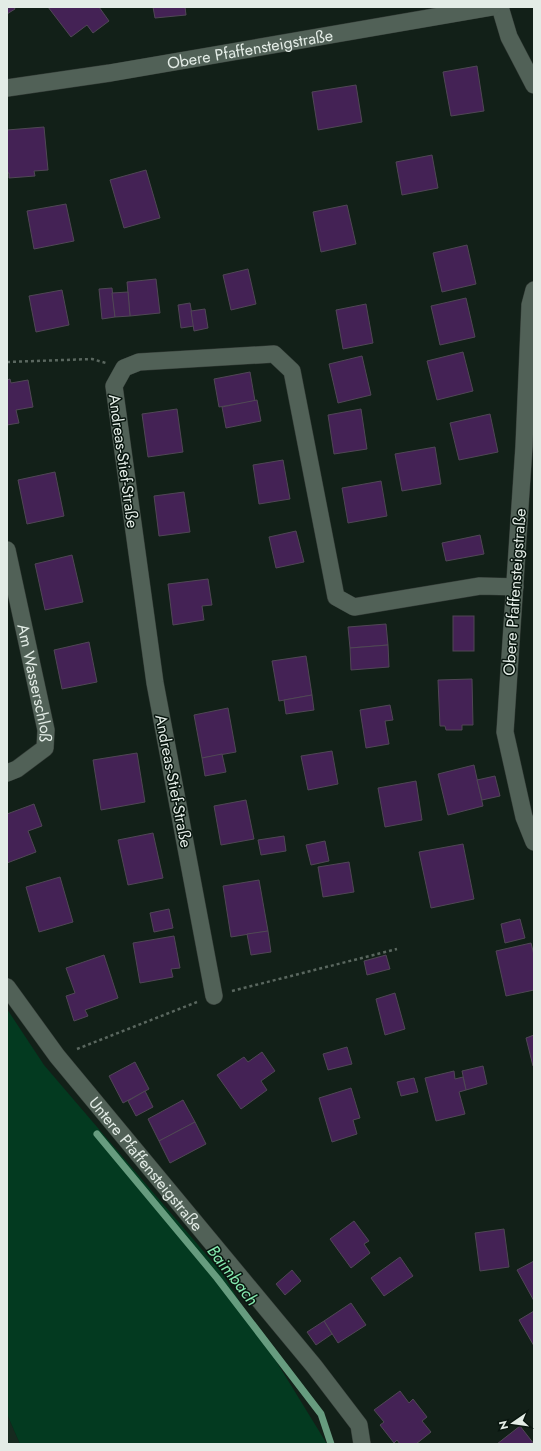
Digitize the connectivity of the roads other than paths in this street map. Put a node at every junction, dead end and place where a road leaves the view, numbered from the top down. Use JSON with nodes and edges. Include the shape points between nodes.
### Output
{"nodes":[{"id":1,"x":492,"y":7,"type":"edge"},
{"id":2,"x":500,"y":7,"type":"edge"},
{"id":3,"x":534,"y":85,"type":"edge"},
{"id":4,"x":7,"y":88,"type":"edge"},
{"id":5,"x":534,"y":290,"type":"edge"},
{"id":6,"x":529,"y":446,"type":"edge"},
{"id":7,"x":7,"y":550,"type":"edge"},
{"id":8,"x":515,"y":587,"type":"junction"},
{"id":9,"x":7,"y":772,"type":"edge"},
{"id":10,"x":534,"y":842,"type":"edge"},
{"id":11,"x":7,"y":987,"type":"edge"},
{"id":12,"x":214,"y":996,"type":"road end"},
{"id":13,"x":362,"y":1444,"type":"edge"}],
"edges":[{"from":1,"to":4,"type":"street","name":"Obere Pfaffensteigstraße","via":[[118,72]]},
{"from":2,"to":3,"type":"street","via":[[508,37]]},
{"from":5,"to":6,"type":"street","name":"Obere Pfaffensteigstraße","via":[[530,305]]},
{"from":6,"to":8,"type":"street","name":"Obere Pfaffensteigstraße"},
{"from":7,"to":9,"type":"street","name":"Am Wasserschloß","via":[[46,730],[45,748],[17,769]]},
{"from":8,"to":10,"type":"street","name":"Obere Pfaffensteigstraße","via":[[505,732],[524,817]]},
{"from":8,"to":12,"type":"street","name":"Andreas-Stief-Straße","via":[[480,586],[354,607],[336,597],[292,371],[274,354],[139,362],[124,368],[114,386],[155,683]]},
{"from":11,"to":13,"type":"street","name":"Untere Pfaffensteigstraße","via":[[58,1056],[314,1366],[359,1425]]}]}
